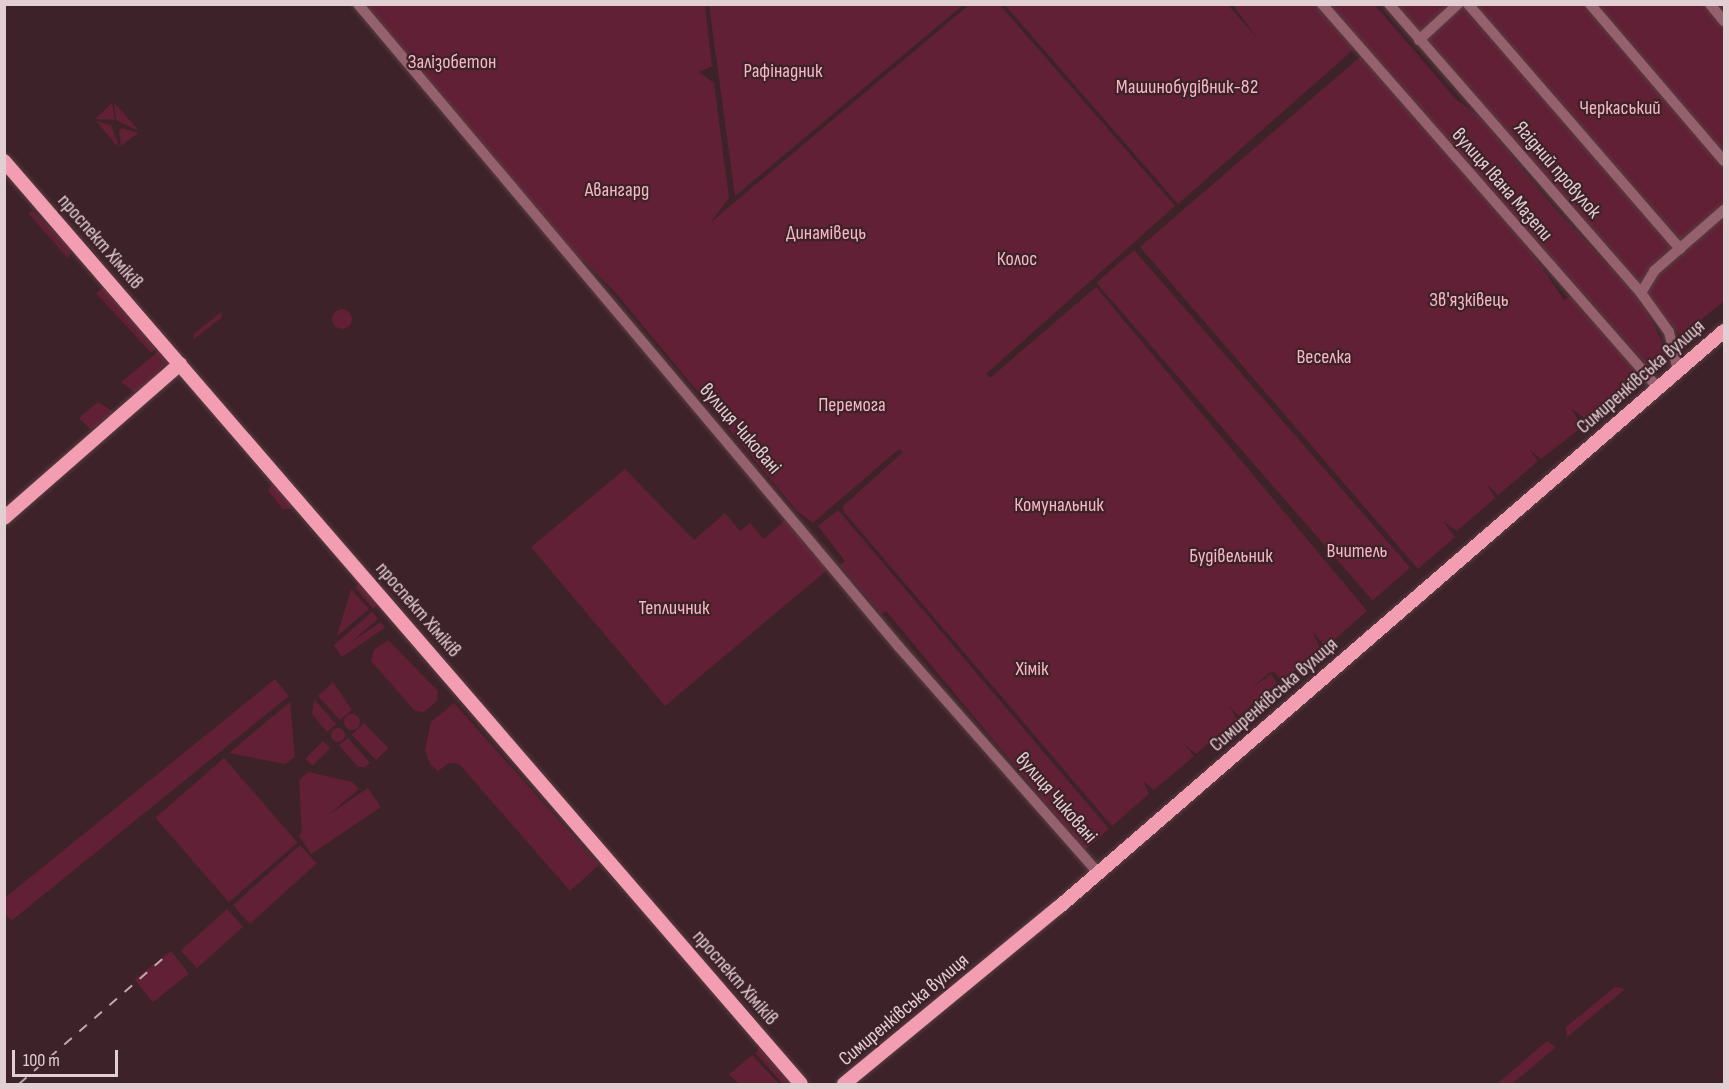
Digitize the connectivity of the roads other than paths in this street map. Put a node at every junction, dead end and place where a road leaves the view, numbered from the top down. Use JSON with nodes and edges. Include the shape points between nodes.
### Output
{"nodes":[{"id":1,"x":358,"y":4,"type":"edge"},
{"id":2,"x":1322,"y":4,"type":"edge"},
{"id":3,"x":1389,"y":4,"type":"edge"},
{"id":4,"x":1458,"y":4,"type":"edge"},
{"id":5,"x":1468,"y":4,"type":"edge"},
{"id":6,"x":1590,"y":4,"type":"edge"},
{"id":7,"x":1710,"y":4,"type":"edge"},
{"id":8,"x":1725,"y":21,"type":"edge"},
{"id":9,"x":1419,"y":40,"type":"junction"},
{"id":10,"x":4,"y":161,"type":"edge"},
{"id":11,"x":1725,"y":161,"type":"edge"},
{"id":12,"x":1725,"y":210,"type":"edge"},
{"id":13,"x":1680,"y":249,"type":"junction"},
{"id":14,"x":1641,"y":293,"type":"junction"},
{"id":15,"x":1725,"y":331,"type":"edge"},
{"id":16,"x":180,"y":364,"type":"junction"},
{"id":17,"x":1678,"y":370,"type":"junction"},
{"id":18,"x":1658,"y":388,"type":"junction"},
{"id":19,"x":4,"y":518,"type":"edge"},
{"id":20,"x":1098,"y":873,"type":"junction"},
{"id":21,"x":801,"y":1084,"type":"edge"},
{"id":22,"x":844,"y":1084,"type":"edge"}],
"edges":[{"from":1,"to":20,"type":"street","name":"вулиця Чиковані","via":[[899,647]]},
{"from":2,"to":18,"type":"street","name":"вулиця Івана Мазепи"},
{"from":3,"to":9,"type":"street","name":"Ягідний провулок"},
{"from":4,"to":9,"type":"street"},
{"from":5,"to":13,"type":"street"},
{"from":6,"to":11,"type":"street"},
{"from":7,"to":8,"type":"street"},
{"from":9,"to":14,"type":"street","name":"Ягідний провулок"},
{"from":10,"to":16,"type":"main road","name":"проспект Хіміків"},
{"from":12,"to":13,"type":"street"},
{"from":13,"to":14,"type":"street","via":[[1645,282]]},
{"from":14,"to":17,"type":"street","name":"Ягідний провулок","via":[[1669,332]]},
{"from":15,"to":17,"type":"main road","name":"Симиренківська вулиця"},
{"from":16,"to":19,"type":"main road"},
{"from":16,"to":21,"type":"main road","name":"проспект Хіміків"},
{"from":17,"to":18,"type":"main road","name":"Симиренківська вулиця"},
{"from":18,"to":20,"type":"main road","name":"Симиренківська вулиця"},
{"from":20,"to":22,"type":"main road","name":"Симиренківська вулиця"}]}
